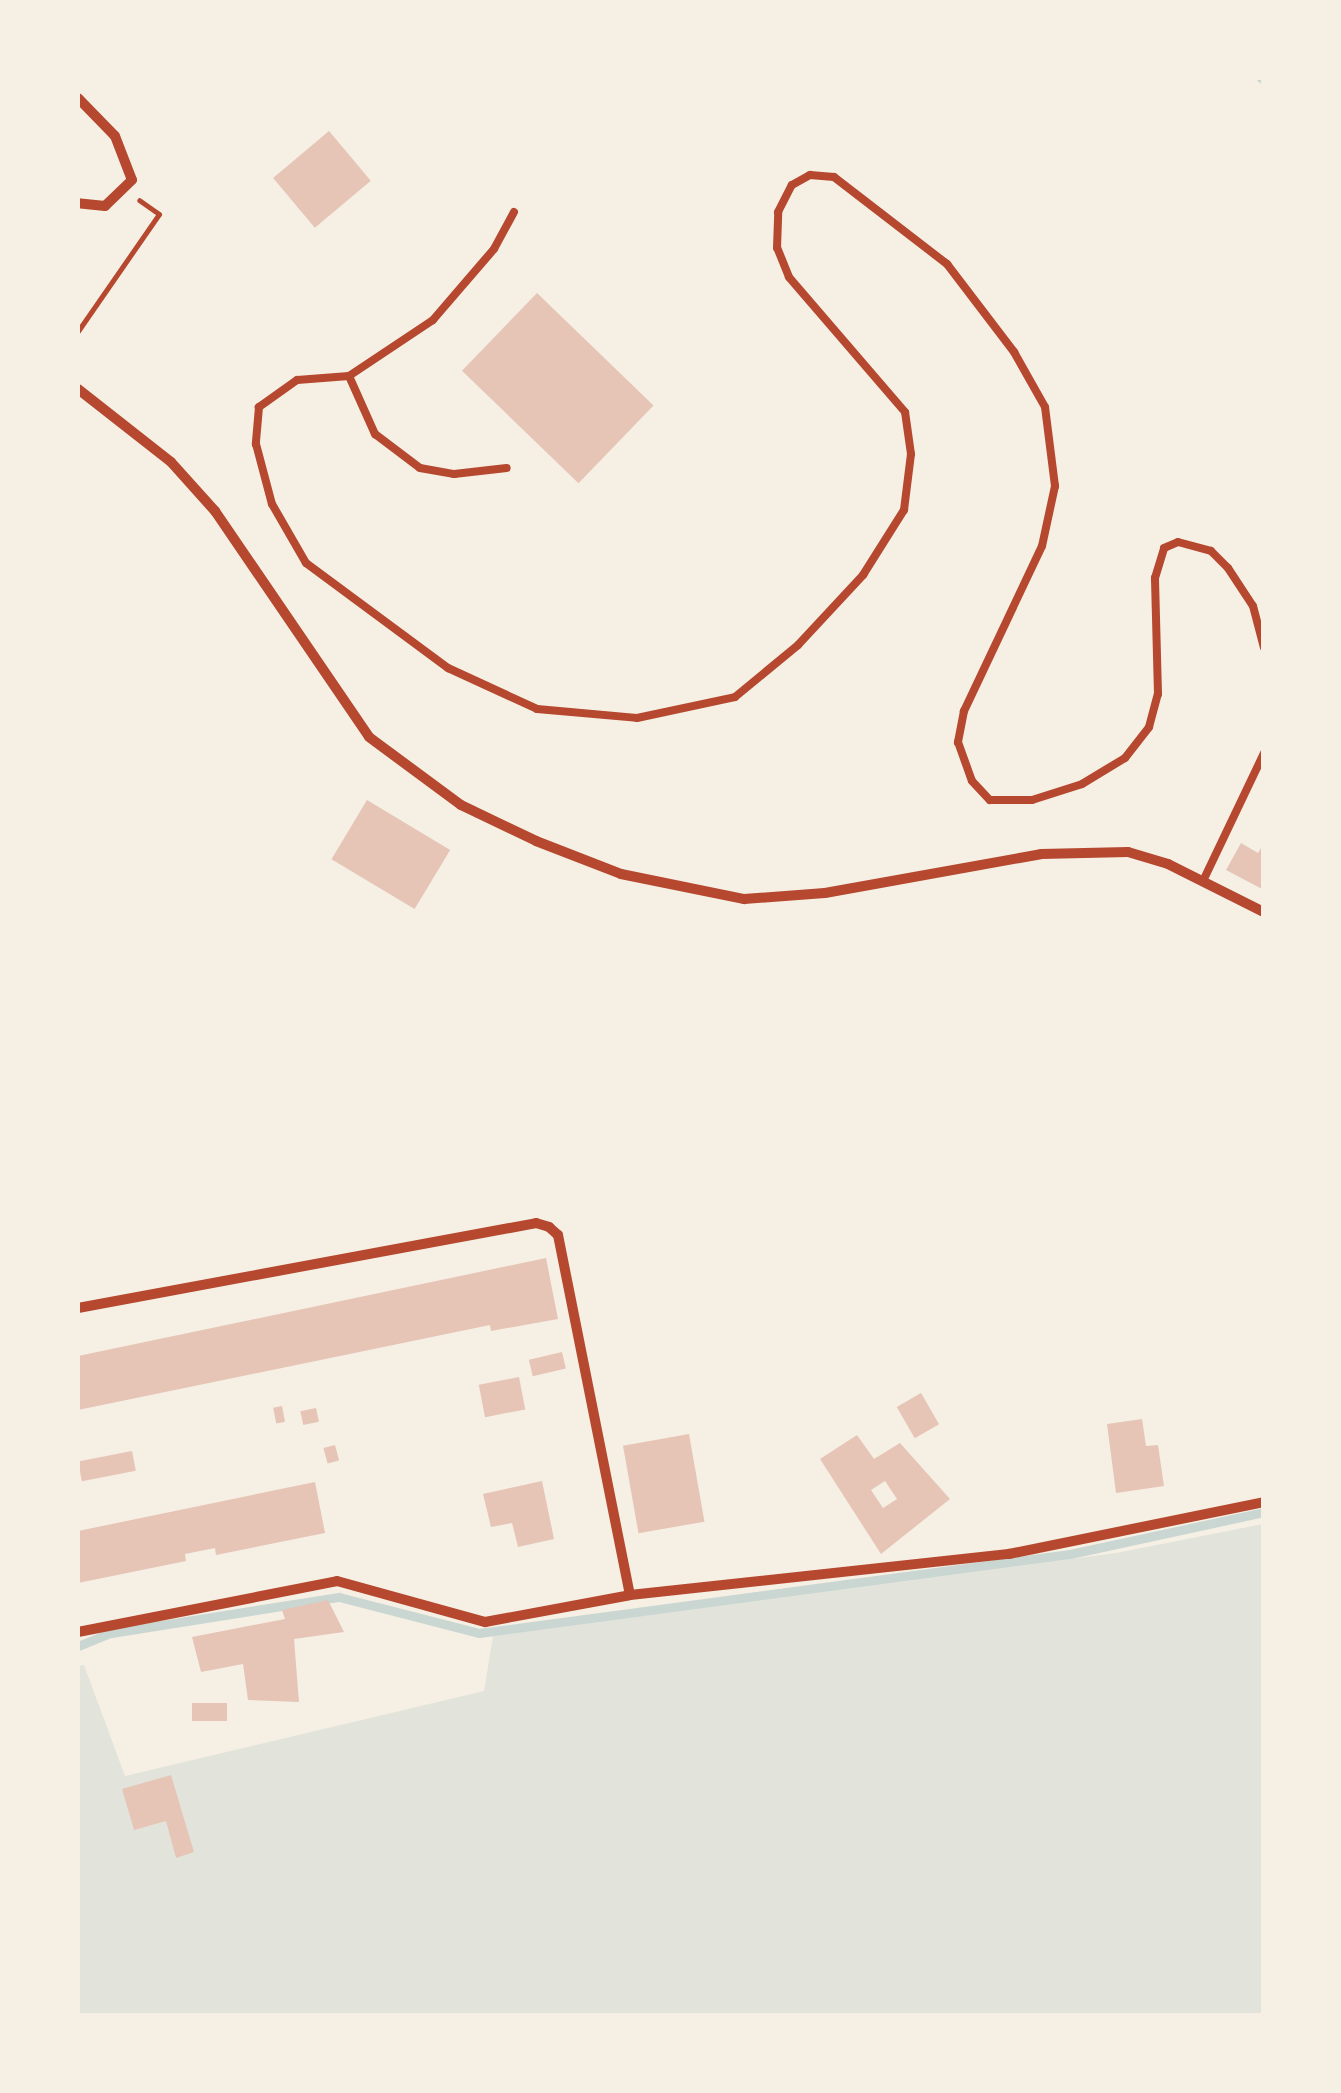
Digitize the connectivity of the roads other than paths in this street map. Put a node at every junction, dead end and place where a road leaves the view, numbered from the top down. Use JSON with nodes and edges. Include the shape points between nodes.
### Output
{"nodes":[{"id":1,"x":78,"y":98,"type":"edge"},
{"id":2,"x":78,"y":203,"type":"edge"},
{"id":3,"x":514,"y":212,"type":"dead end"},
{"id":4,"x":349,"y":376,"type":"junction"},
{"id":5,"x":78,"y":389,"type":"edge"},
{"id":6,"x":506,"y":468,"type":"dead end"},
{"id":7,"x":1264,"y":648,"type":"edge"},
{"id":8,"x":1264,"y":753,"type":"edge"},
{"id":9,"x":1203,"y":881,"type":"junction"},
{"id":10,"x":1264,"y":912,"type":"edge"},
{"id":11,"x":78,"y":1308,"type":"edge"},
{"id":12,"x":1264,"y":1502,"type":"edge"},
{"id":13,"x":630,"y":1595,"type":"junction"},
{"id":14,"x":78,"y":1632,"type":"edge"}],
"edges":[{"from":1,"to":2,"type":"street","via":[[132,170],[127,190],[105,206]]},
{"from":3,"to":4,"type":"lane","via":[[494,249],[433,320]]},
{"from":4,"to":6,"type":"lane","via":[[375,434],[420,468],[454,474]]},
{"from":4,"to":7,"type":"lane","via":[[298,380],[260,407],[256,444],[272,504],[306,563],[448,668],[537,709],[637,718],[734,697],[798,645],[863,575],[904,510],[911,454],[905,412],[816,312],[777,248],[778,212],[792,184],[810,175],[834,176],[947,264],[1014,352],[1045,408],[1054,486],[1042,546],[964,711],[958,742],[972,782],[990,800],[1032,800],[1082,784],[1125,758],[1148,726],[1158,694],[1155,578],[1164,548],[1178,542],[1211,551],[1228,568],[1253,606]]},
{"from":5,"to":9,"type":"street","via":[[171,462],[215,512],[369,737],[461,805],[536,841],[622,874],[727,898],[825,894],[1084,849],[1149,857]]},
{"from":8,"to":9,"type":"lane"},
{"from":9,"to":10,"type":"street"},
{"from":11,"to":13,"type":"street","via":[[536,1223],[558,1235]]},
{"from":12,"to":13,"type":"street","via":[[1010,1554]]},
{"from":13,"to":14,"type":"street","via":[[484,1622],[337,1581]]}]}
